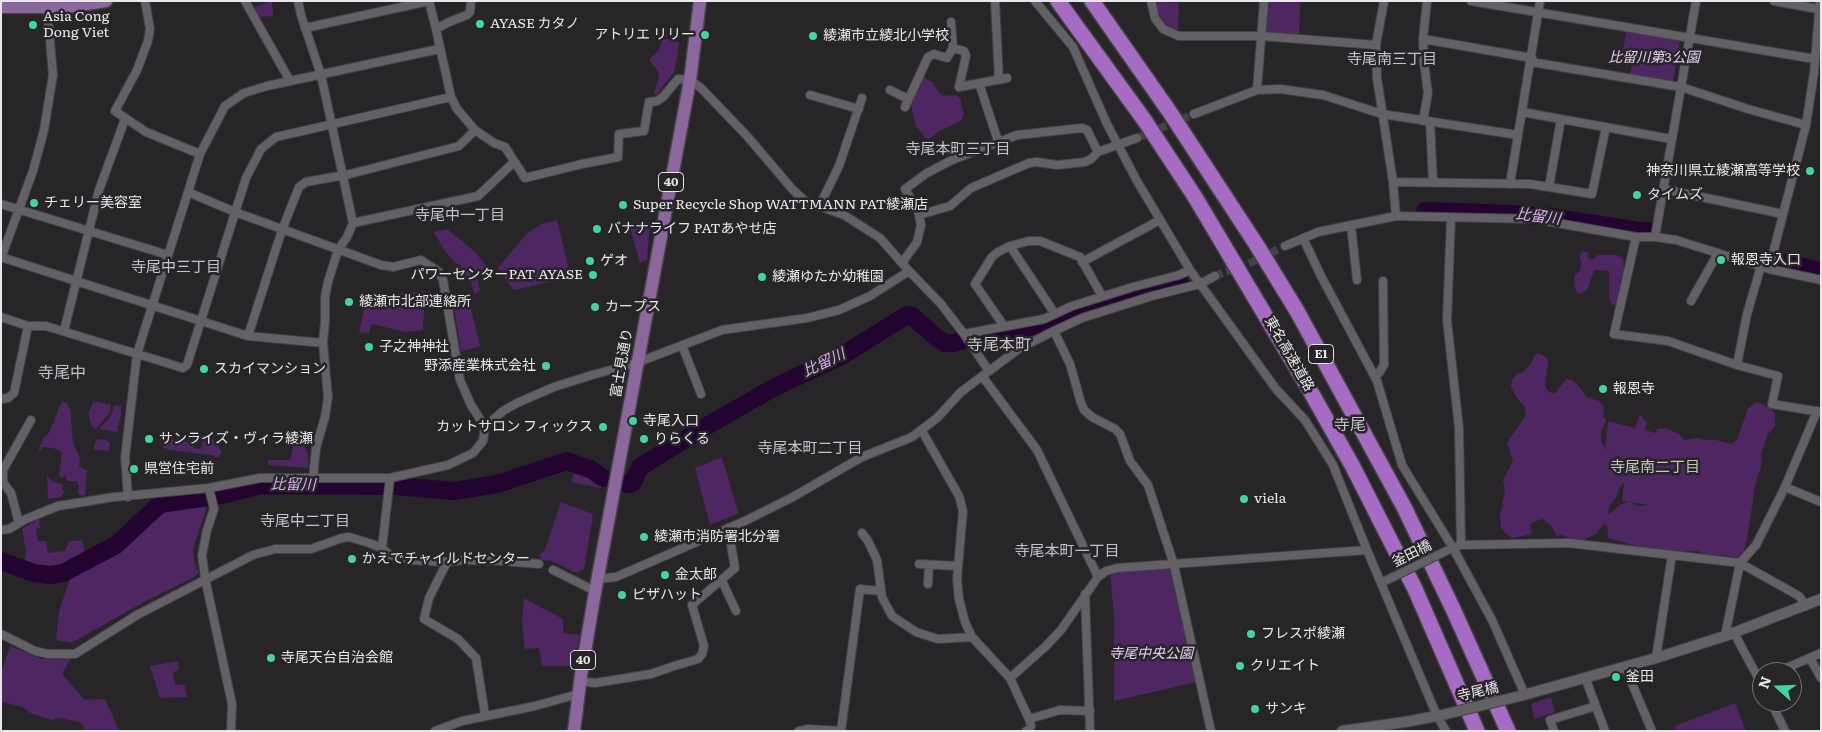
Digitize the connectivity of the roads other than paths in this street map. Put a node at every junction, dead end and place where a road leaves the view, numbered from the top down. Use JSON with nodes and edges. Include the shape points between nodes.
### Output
{"nodes":[{"id":1,"x":106,"y":1,"type":"edge"},
{"id":2,"x":145,"y":1,"type":"edge"},
{"id":3,"x":245,"y":1,"type":"edge"},
{"id":4,"x":298,"y":1,"type":"edge"},
{"id":5,"x":470,"y":1,"type":"edge"},
{"id":6,"x":700,"y":1,"type":"edge"},
{"id":7,"x":995,"y":1,"type":"edge"},
{"id":8,"x":1034,"y":1,"type":"edge"},
{"id":9,"x":1058,"y":1,"type":"edge"},
{"id":10,"x":1092,"y":1,"type":"edge"},
{"id":11,"x":1151,"y":1,"type":"edge"},
{"id":12,"x":1264,"y":1,"type":"edge"},
{"id":13,"x":1384,"y":1,"type":"edge"},
{"id":14,"x":1427,"y":1,"type":"edge"},
{"id":15,"x":1471,"y":1,"type":"edge"},
{"id":16,"x":1540,"y":1,"type":"edge"},
{"id":17,"x":1696,"y":1,"type":"edge"},
{"id":18,"x":1774,"y":1,"type":"edge"},
{"id":19,"x":1819,"y":5,"type":"edge"},
{"id":20,"x":1,"y":7,"type":"edge"},
{"id":21,"x":47,"y":8,"type":"junction"},
{"id":22,"x":1538,"y":12,"type":"junction"},
{"id":23,"x":952,"y":22,"type":"dead end"},
{"id":24,"x":305,"y":28,"type":"junction"},
{"id":25,"x":436,"y":29,"type":"junction"},
{"id":26,"x":1260,"y":36,"type":"junction"},
{"id":27,"x":1690,"y":38,"type":"junction"},
{"id":28,"x":1423,"y":39,"type":"junction"},
{"id":29,"x":1376,"y":44,"type":"junction"},
{"id":30,"x":953,"y":48,"type":"junction"},
{"id":31,"x":439,"y":49,"type":"junction"},
{"id":32,"x":1815,"y":59,"type":"junction"},
{"id":33,"x":1531,"y":60,"type":"junction"},
{"id":34,"x":321,"y":75,"type":"junction"},
{"id":35,"x":1008,"y":78,"type":"dead end"},
{"id":36,"x":690,"y":80,"type":"junction"},
{"id":37,"x":999,"y":80,"type":"junction"},
{"id":38,"x":290,"y":81,"type":"junction"},
{"id":39,"x":979,"y":83,"type":"junction"},
{"id":40,"x":1681,"y":88,"type":"junction"},
{"id":41,"x":890,"y":90,"type":"dead end"},
{"id":42,"x":1256,"y":90,"type":"junction"},
{"id":43,"x":810,"y":95,"type":"dead end"},
{"id":44,"x":451,"y":97,"type":"junction"},
{"id":45,"x":862,"y":98,"type":"dead end"},
{"id":46,"x":908,"y":99,"type":"junction"},
{"id":47,"x":905,"y":107,"type":"dead end"},
{"id":48,"x":858,"y":108,"type":"junction"},
{"id":49,"x":1522,"y":112,"type":"junction"},
{"id":50,"x":1194,"y":114,"type":"tunnel mouth"},
{"id":51,"x":1382,"y":114,"type":"junction"},
{"id":52,"x":125,"y":118,"type":"junction"},
{"id":53,"x":1561,"y":119,"type":"junction"},
{"id":54,"x":1427,"y":121,"type":"junction"},
{"id":55,"x":332,"y":125,"type":"junction"},
{"id":56,"x":1806,"y":125,"type":"junction"},
{"id":57,"x":1606,"y":127,"type":"junction"},
{"id":58,"x":475,"y":130,"type":"junction"},
{"id":59,"x":1518,"y":135,"type":"junction"},
{"id":60,"x":1137,"y":138,"type":"tunnel mouth"},
{"id":61,"x":1671,"y":139,"type":"junction"},
{"id":62,"x":998,"y":141,"type":"junction"},
{"id":63,"x":1119,"y":146,"type":"junction"},
{"id":64,"x":1098,"y":152,"type":"junction"},
{"id":65,"x":200,"y":154,"type":"junction"},
{"id":66,"x":514,"y":162,"type":"junction"},
{"id":67,"x":344,"y":175,"type":"junction"},
{"id":68,"x":1393,"y":182,"type":"junction"},
{"id":69,"x":1433,"y":182,"type":"junction"},
{"id":70,"x":1510,"y":184,"type":"junction"},
{"id":71,"x":1549,"y":187,"type":"junction"},
{"id":72,"x":1663,"y":190,"type":"junction"},
{"id":73,"x":188,"y":192,"type":"junction"},
{"id":74,"x":1,"y":204,"type":"edge"},
{"id":75,"x":819,"y":207,"type":"junction"},
{"id":76,"x":20,"y":210,"type":"junction"},
{"id":77,"x":235,"y":212,"type":"junction"},
{"id":78,"x":1783,"y":214,"type":"junction"},
{"id":79,"x":919,"y":215,"type":"junction"},
{"id":80,"x":1396,"y":216,"type":"junction"},
{"id":81,"x":1451,"y":218,"type":"junction"},
{"id":82,"x":1160,"y":220,"type":"junction"},
{"id":83,"x":353,"y":223,"type":"junction"},
{"id":84,"x":1351,"y":225,"type":"junction"},
{"id":85,"x":282,"y":230,"type":"junction"},
{"id":86,"x":88,"y":231,"type":"junction"},
{"id":87,"x":1636,"y":237,"type":"junction"},
{"id":88,"x":1655,"y":237,"type":"junction"},
{"id":89,"x":1303,"y":238,"type":"junction"},
{"id":90,"x":1010,"y":246,"type":"junction"},
{"id":91,"x":1285,"y":246,"type":"tunnel mouth"},
{"id":92,"x":338,"y":250,"type":"junction"},
{"id":93,"x":1718,"y":253,"type":"junction"},
{"id":94,"x":168,"y":255,"type":"junction"},
{"id":95,"x":1,"y":257,"type":"edge"},
{"id":96,"x":1082,"y":262,"type":"junction"},
{"id":97,"x":902,"y":263,"type":"junction"},
{"id":98,"x":1765,"y":267,"type":"junction"},
{"id":99,"x":1190,"y":270,"type":"junction"},
{"id":100,"x":909,"y":271,"type":"junction"},
{"id":101,"x":1215,"y":276,"type":"tunnel mouth"},
{"id":102,"x":1357,"y":280,"type":"dead end"},
{"id":103,"x":1821,"y":280,"type":"edge"},
{"id":104,"x":1383,"y":281,"type":"dead end"},
{"id":105,"x":76,"y":282,"type":"junction"},
{"id":106,"x":1200,"y":284,"type":"junction"},
{"id":107,"x":1102,"y":296,"type":"junction"},
{"id":108,"x":1691,"y":301,"type":"dead end"},
{"id":109,"x":152,"y":305,"type":"junction"},
{"id":110,"x":1055,"y":314,"type":"junction"},
{"id":111,"x":1,"y":317,"type":"edge"},
{"id":112,"x":201,"y":320,"type":"junction"},
{"id":113,"x":28,"y":326,"type":"junction"},
{"id":114,"x":1004,"y":326,"type":"junction"},
{"id":115,"x":64,"y":331,"type":"junction"},
{"id":116,"x":1054,"y":331,"type":"junction"},
{"id":117,"x":248,"y":336,"type":"junction"},
{"id":118,"x":967,"y":337,"type":"junction"},
{"id":119,"x":323,"y":343,"type":"junction"},
{"id":120,"x":682,"y":345,"type":"junction"},
{"id":121,"x":137,"y":354,"type":"junction"},
{"id":122,"x":636,"y":363,"type":"junction"},
{"id":123,"x":1737,"y":365,"type":"junction"},
{"id":124,"x":986,"y":373,"type":"junction"},
{"id":125,"x":1374,"y":374,"type":"junction"},
{"id":126,"x":701,"y":394,"type":"dead end"},
{"id":127,"x":1,"y":398,"type":"edge"},
{"id":128,"x":1819,"y":412,"type":"edge"},
{"id":129,"x":31,"y":420,"type":"dead end"},
{"id":130,"x":485,"y":427,"type":"junction"},
{"id":131,"x":922,"y":431,"type":"junction"},
{"id":132,"x":313,"y":478,"type":"junction"},
{"id":133,"x":390,"y":481,"type":"junction"},
{"id":134,"x":1785,"y":487,"type":"junction"},
{"id":135,"x":210,"y":489,"type":"junction"},
{"id":136,"x":128,"y":497,"type":"junction"},
{"id":137,"x":1821,"y":502,"type":"edge"},
{"id":138,"x":19,"y":523,"type":"junction"},
{"id":139,"x":728,"y":528,"type":"junction"},
{"id":140,"x":1,"y":530,"type":"edge"},
{"id":141,"x":862,"y":532,"type":"dead end"},
{"id":142,"x":1454,"y":547,"type":"junction"},
{"id":143,"x":382,"y":548,"type":"junction"},
{"id":144,"x":1367,"y":550,"type":"junction"},
{"id":145,"x":1672,"y":555,"type":"junction"},
{"id":146,"x":447,"y":562,"type":"junction"},
{"id":147,"x":1740,"y":563,"type":"junction"},
{"id":148,"x":539,"y":564,"type":"dead end"},
{"id":149,"x":919,"y":564,"type":"dead end"},
{"id":150,"x":929,"y":565,"type":"junction"},
{"id":151,"x":1174,"y":565,"type":"junction"},
{"id":152,"x":958,"y":566,"type":"junction"},
{"id":153,"x":552,"y":570,"type":"dead end"},
{"id":154,"x":1098,"y":577,"type":"junction"},
{"id":155,"x":205,"y":578,"type":"junction"},
{"id":156,"x":722,"y":581,"type":"junction"},
{"id":157,"x":1383,"y":582,"type":"junction"},
{"id":158,"x":597,"y":584,"type":"junction"},
{"id":159,"x":928,"y":584,"type":"dead end"},
{"id":160,"x":881,"y":591,"type":"junction"},
{"id":161,"x":1085,"y":594,"type":"junction"},
{"id":162,"x":1821,"y":599,"type":"edge"},
{"id":163,"x":1806,"y":606,"type":"junction"},
{"id":164,"x":736,"y":612,"type":"dead end"},
{"id":165,"x":1,"y":634,"type":"edge"},
{"id":166,"x":1730,"y":634,"type":"junction"},
{"id":167,"x":972,"y":637,"type":"junction"},
{"id":168,"x":1821,"y":653,"type":"edge"},
{"id":169,"x":1656,"y":658,"type":"junction"},
{"id":170,"x":1810,"y":658,"type":"junction"},
{"id":171,"x":1800,"y":662,"type":"edge"},
{"id":172,"x":1625,"y":667,"type":"junction"},
{"id":173,"x":1752,"y":667,"type":"edge"},
{"id":174,"x":1586,"y":677,"type":"junction"},
{"id":175,"x":1010,"y":678,"type":"junction"},
{"id":176,"x":1821,"y":678,"type":"edge"},
{"id":177,"x":580,"y":681,"type":"junction"},
{"id":178,"x":578,"y":695,"type":"junction"},
{"id":179,"x":1523,"y":696,"type":"junction"},
{"id":180,"x":1596,"y":706,"type":"junction"},
{"id":181,"x":1090,"y":711,"type":"junction"},
{"id":182,"x":1776,"y":712,"type":"edge"},
{"id":183,"x":485,"y":715,"type":"junction"},
{"id":184,"x":1440,"y":715,"type":"junction"},
{"id":185,"x":1029,"y":719,"type":"junction"},
{"id":186,"x":231,"y":731,"type":"edge"},
{"id":187,"x":435,"y":731,"type":"edge"},
{"id":188,"x":574,"y":731,"type":"edge"},
{"id":189,"x":800,"y":731,"type":"edge"},
{"id":190,"x":841,"y":731,"type":"edge"},
{"id":191,"x":1026,"y":731,"type":"edge"},
{"id":192,"x":1090,"y":731,"type":"edge"},
{"id":193,"x":1211,"y":731,"type":"edge"},
{"id":194,"x":1342,"y":731,"type":"edge"},
{"id":195,"x":1446,"y":731,"type":"edge"},
{"id":196,"x":1477,"y":731,"type":"edge"},
{"id":197,"x":1508,"y":731,"type":"edge"},
{"id":198,"x":1554,"y":731,"type":"edge"},
{"id":199,"x":1605,"y":731,"type":"edge"},
{"id":200,"x":1652,"y":731,"type":"edge"},
{"id":201,"x":1785,"y":731,"type":"edge"}],
"edges":[{"from":1,"to":21,"type":"main road"},
{"from":2,"to":52,"type":"street","via":[[150,29],[148,41],[115,111]]},
{"from":3,"to":38,"type":"street"},
{"from":4,"to":24,"type":"street"},
{"from":5,"to":25,"type":"street","via":[[470,12]]},
{"from":6,"to":36,"type":"main road","name":"富士見通り","number":"40"},
{"from":7,"to":37,"type":"street"},
{"from":8,"to":63,"type":"street","via":[[1073,47]]},
{"from":9,"to":196,"type":"highway","name":"東名高速道路","number":"E1","via":[[1195,197],[1307,385],[1415,589]]},
{"from":10,"to":197,"type":"highway","name":"東名高速道路","number":"E1","via":[[1169,111],[1297,311],[1404,507]]},
{"from":11,"to":26,"type":"street","via":[[1155,18],[1163,29],[1172,34]]},
{"from":12,"to":26,"type":"street"},
{"from":13,"to":29,"type":"street"},
{"from":14,"to":28,"type":"street"},
{"from":15,"to":22,"type":"street"},
{"from":16,"to":22,"type":"street"},
{"from":17,"to":27,"type":"street"},
{"from":18,"to":19,"type":"street"},
{"from":19,"to":32,"type":"street"},
{"from":20,"to":21,"type":"main road"},
{"from":21,"to":76,"type":"street","via":[[52,74],[40,152]]},
{"from":22,"to":27,"type":"street"},
{"from":22,"to":33,"type":"street"},
{"from":23,"to":30,"type":"street"},
{"from":24,"to":25,"type":"street","via":[[429,1]]},
{"from":24,"to":34,"type":"street"},
{"from":25,"to":31,"type":"street"},
{"from":26,"to":29,"type":"street"},
{"from":26,"to":42,"type":"street"},
{"from":27,"to":32,"type":"street"},
{"from":27,"to":40,"type":"street"},
{"from":28,"to":33,"type":"street"},
{"from":28,"to":54,"type":"street"},
{"from":29,"to":51,"type":"street"},
{"from":30,"to":39,"type":"street","via":[[964,51],[966,56],[959,87]]},
{"from":30,"to":46,"type":"street","via":[[947,58],[934,54],[928,57]]},
{"from":31,"to":34,"type":"street"},
{"from":31,"to":44,"type":"street"},
{"from":32,"to":56,"type":"street"},
{"from":33,"to":40,"type":"street"},
{"from":33,"to":49,"type":"street"},
{"from":34,"to":38,"type":"street"},
{"from":34,"to":55,"type":"street"},
{"from":35,"to":37,"type":"street"},
{"from":36,"to":66,"type":"street","via":[[678,79],[663,97],[649,102],[644,131],[619,134],[618,157],[525,178]]},
{"from":36,"to":75,"type":"street","via":[[747,136],[792,190]]},
{"from":36,"to":122,"type":"main road","name":"富士見通り","number":"40"},
{"from":37,"to":39,"type":"street"},
{"from":38,"to":65,"type":"street","via":[[244,93],[225,106]]},
{"from":39,"to":62,"type":"street"},
{"from":40,"to":56,"type":"street"},
{"from":40,"to":61,"type":"street"},
{"from":41,"to":46,"type":"street"},
{"from":42,"to":50,"type":"street"},
{"from":42,"to":51,"type":"street","via":[[1280,89],[1323,96]]},
{"from":43,"to":48,"type":"street"},
{"from":44,"to":55,"type":"street"},
{"from":44,"to":58,"type":"street"},
{"from":45,"to":48,"type":"street"},
{"from":46,"to":47,"type":"street"},
{"from":48,"to":75,"type":"street","via":[[839,166]]},
{"from":49,"to":53,"type":"street"},
{"from":49,"to":59,"type":"street"},
{"from":51,"to":54,"type":"street"},
{"from":51,"to":68,"type":"street"},
{"from":52,"to":65,"type":"street","via":[[156,137]]},
{"from":52,"to":86,"type":"street"},
{"from":53,"to":57,"type":"street"},
{"from":53,"to":71,"type":"street"},
{"from":54,"to":59,"type":"street"},
{"from":54,"to":69,"type":"street"},
{"from":55,"to":67,"type":"street"},
{"from":55,"to":77,"type":"street","via":[[276,137],[261,149],[246,178]]},
{"from":56,"to":78,"type":"street"},
{"from":57,"to":61,"type":"street"},
{"from":57,"to":71,"type":"street","via":[[1592,194]]},
{"from":58,"to":66,"type":"street","via":[[505,147]]},
{"from":58,"to":67,"type":"street","via":[[459,146]]},
{"from":59,"to":70,"type":"street"},
{"from":60,"to":63,"type":"street"},
{"from":61,"to":72,"type":"street"},
{"from":62,"to":64,"type":"street","via":[[1017,135],[1082,128],[1087,130]]},
{"from":62,"to":79,"type":"street","via":[[952,160],[905,189]]},
{"from":63,"to":64,"type":"street"},
{"from":63,"to":82,"type":"street"},
{"from":64,"to":79,"type":"street","via":[[1085,162],[1029,163],[971,188],[950,206]]},
{"from":65,"to":73,"type":"street"},
{"from":66,"to":83,"type":"street","via":[[478,196]]},
{"from":67,"to":83,"type":"street"},
{"from":67,"to":85,"type":"street","via":[[306,182],[299,187]]},
{"from":68,"to":69,"type":"street"},
{"from":68,"to":80,"type":"street"},
{"from":69,"to":70,"type":"street"},
{"from":70,"to":71,"type":"street"},
{"from":72,"to":78,"type":"street"},
{"from":72,"to":88,"type":"street"},
{"from":73,"to":77,"type":"street"},
{"from":73,"to":94,"type":"street"},
{"from":74,"to":76,"type":"street"},
{"from":75,"to":97,"type":"street","via":[[844,215],[872,232]]},
{"from":76,"to":86,"type":"street"},
{"from":76,"to":95,"type":"street"},
{"from":77,"to":85,"type":"street"},
{"from":77,"to":112,"type":"street"},
{"from":78,"to":98,"type":"street"},
{"from":79,"to":97,"type":"street","via":[[920,234]]},
{"from":80,"to":81,"type":"street"},
{"from":80,"to":84,"type":"street"},
{"from":81,"to":87,"type":"street","via":[[1534,219]]},
{"from":81,"to":142,"type":"street","via":[[1446,320],[1459,428]]},
{"from":82,"to":96,"type":"street"},
{"from":82,"to":99,"type":"street"},
{"from":83,"to":92,"type":"street"},
{"from":84,"to":89,"type":"street"},
{"from":84,"to":102,"type":"street"},
{"from":85,"to":92,"type":"street"},
{"from":85,"to":117,"type":"street"},
{"from":86,"to":94,"type":"street"},
{"from":86,"to":105,"type":"street"},
{"from":87,"to":88,"type":"street"},
{"from":87,"to":123,"type":"street","via":[[1614,334],[1668,341]]},
{"from":88,"to":93,"type":"street"},
{"from":89,"to":91,"type":"street"},
{"from":89,"to":125,"type":"street","via":[[1320,276]]},
{"from":90,"to":96,"type":"street","via":[[1040,241],[1080,257]]},
{"from":90,"to":110,"type":"street"},
{"from":90,"to":114,"type":"street","via":[[992,257],[975,284]]},
{"from":92,"to":119,"type":"street","via":[[325,297]]},
{"from":92,"to":130,"type":"street","via":[[393,267],[422,260],[439,272],[460,380]]},
{"from":93,"to":98,"type":"street"},
{"from":93,"to":108,"type":"street"},
{"from":94,"to":109,"type":"street"},
{"from":95,"to":105,"type":"street"},
{"from":96,"to":107,"type":"street"},
{"from":97,"to":100,"type":"street"},
{"from":98,"to":103,"type":"street"},
{"from":98,"to":123,"type":"street","via":[[1747,314]]},
{"from":99,"to":106,"type":"street"},
{"from":99,"to":107,"type":"street"},
{"from":100,"to":118,"type":"street"},
{"from":100,"to":120,"type":"street","via":[[870,296],[839,310],[722,330]]},
{"from":101,"to":106,"type":"street"},
{"from":104,"to":125,"type":"street","via":[[1384,365]]},
{"from":105,"to":109,"type":"street"},
{"from":105,"to":115,"type":"street"},
{"from":106,"to":116,"type":"street","via":[[1082,318]]},
{"from":106,"to":144,"type":"street","via":[[1276,389],[1305,420],[1333,465]]},
{"from":107,"to":110,"type":"street"},
{"from":109,"to":112,"type":"street"},
{"from":109,"to":121,"type":"street"},
{"from":110,"to":114,"type":"street"},
{"from":111,"to":113,"type":"street"},
{"from":112,"to":117,"type":"street"},
{"from":112,"to":121,"type":"street","via":[[183,368]]},
{"from":113,"to":115,"type":"street"},
{"from":113,"to":127,"type":"street","via":[[14,392],[8,398]]},
{"from":114,"to":118,"type":"street"},
{"from":115,"to":121,"type":"street"},
{"from":116,"to":124,"type":"street","via":[[1020,348]]},
{"from":116,"to":151,"type":"street","via":[[1070,364],[1084,410],[1120,434],[1130,461],[1148,485]]},
{"from":117,"to":119,"type":"street"},
{"from":118,"to":124,"type":"street"},
{"from":119,"to":132,"type":"street","via":[[328,397],[316,448]]},
{"from":120,"to":122,"type":"street"},
{"from":120,"to":126,"type":"street"},
{"from":121,"to":136,"type":"street","via":[[125,458]]},
{"from":122,"to":130,"type":"street","via":[[582,378],[524,400],[503,411]]},
{"from":122,"to":158,"type":"main road","name":"富士見通り","number":"40"},
{"from":123,"to":128,"type":"street","via":[[1778,376],[1772,404]]},
{"from":124,"to":131,"type":"street","via":[[961,392]]},
{"from":124,"to":154,"type":"street","via":[[1037,450]]},
{"from":125,"to":142,"type":"street","via":[[1402,465]]},
{"from":128,"to":134,"type":"street"},
{"from":129,"to":138,"type":"street","via":[[3,470],[3,482],[10,493]]},
{"from":130,"to":133,"type":"street","via":[[483,441],[473,453],[448,465]]},
{"from":131,"to":139,"type":"street","via":[[901,443],[862,457],[791,498]]},
{"from":131,"to":152,"type":"street","via":[[959,496],[963,511]]},
{"from":132,"to":133,"type":"street"},
{"from":132,"to":135,"type":"street","via":[[260,478]]},
{"from":133,"to":143,"type":"street"},
{"from":134,"to":137,"type":"street"},
{"from":134,"to":147,"type":"street","via":[[1756,545]]},
{"from":135,"to":136,"type":"street"},
{"from":135,"to":155,"type":"street","via":[[214,509],[202,555]]},
{"from":136,"to":138,"type":"street","via":[[58,506]]},
{"from":138,"to":140,"type":"street"},
{"from":139,"to":156,"type":"street","via":[[735,568]]},
{"from":139,"to":158,"type":"street"},
{"from":141,"to":160,"type":"street","via":[[877,560]]},
{"from":142,"to":145,"type":"street","via":[[1569,543]]},
{"from":142,"to":157,"type":"street","name":"釜田橋","bridge":true},
{"from":142,"to":179,"type":"street","via":[[1492,620]]},
{"from":143,"to":146,"type":"street","via":[[401,559]]},
{"from":143,"to":155,"type":"street","via":[[349,537],[311,549],[275,548]]},
{"from":144,"to":151,"type":"street"},
{"from":144,"to":157,"type":"street"},
{"from":145,"to":147,"type":"street"},
{"from":145,"to":169,"type":"street"},
{"from":146,"to":148,"type":"street"},
{"from":146,"to":183,"type":"street","via":[[429,598],[424,618],[450,633],[476,658]]},
{"from":147,"to":163,"type":"street","via":[[1798,596]]},
{"from":147,"to":166,"type":"street"},
{"from":149,"to":150,"type":"street"},
{"from":150,"to":152,"type":"street"},
{"from":150,"to":159,"type":"street"},
{"from":151,"to":154,"type":"street","via":[[1117,568]]},
{"from":151,"to":193,"type":"street"},
{"from":152,"to":167,"type":"street","via":[[959,599]]},
{"from":153,"to":158,"type":"street","via":[[589,588]]},
{"from":154,"to":161,"type":"street"},
{"from":155,"to":165,"type":"street","via":[[137,614],[76,654],[36,651]]},
{"from":155,"to":186,"type":"street","via":[[232,704]]},
{"from":156,"to":164,"type":"street"},
{"from":156,"to":177,"type":"street","via":[[692,605],[704,646],[698,659],[651,674],[595,683]]},
{"from":157,"to":184,"type":"street"},
{"from":158,"to":177,"type":"main road","name":"富士見通り","number":"40"},
{"from":160,"to":167,"type":"street","via":[[892,616],[916,632],[938,639]]},
{"from":160,"to":190,"type":"street","via":[[860,589]]},
{"from":161,"to":175,"type":"street","via":[[1056,636]]},
{"from":161,"to":181,"type":"street"},
{"from":162,"to":163,"type":"street","name":"寺尾橋"},
{"from":163,"to":166,"type":"street","name":"寺尾橋"},
{"from":166,"to":169,"type":"street","name":"寺尾橋"},
{"from":166,"to":173,"type":"street"},
{"from":167,"to":175,"type":"street"},
{"from":168,"to":170,"type":"street"},
{"from":169,"to":172,"type":"street","name":"寺尾橋"},
{"from":170,"to":171,"type":"street"},
{"from":170,"to":176,"type":"street"},
{"from":172,"to":174,"type":"street","name":"寺尾橋"},
{"from":172,"to":200,"type":"street"},
{"from":174,"to":179,"type":"street","name":"寺尾橋"},
{"from":174,"to":180,"type":"street"},
{"from":175,"to":185,"type":"street"},
{"from":177,"to":178,"type":"main road","name":"富士見通り","number":"40"},
{"from":178,"to":183,"type":"street"},
{"from":178,"to":188,"type":"main road","name":"富士見通り","number":"40"},
{"from":179,"to":184,"type":"street","name":"寺尾橋","bridge":true},
{"from":180,"to":198,"type":"street","via":[[1550,720]]},
{"from":180,"to":199,"type":"street"},
{"from":181,"to":185,"type":"street","via":[[1060,710]]},
{"from":181,"to":192,"type":"street"},
{"from":182,"to":201,"type":"street"},
{"from":183,"to":187,"type":"street"},
{"from":184,"to":194,"type":"street","name":"寺尾橋"},
{"from":184,"to":195,"type":"street"},
{"from":185,"to":191,"type":"street","via":[[1031,726]]},
{"from":189,"to":190,"type":"street"}]}
